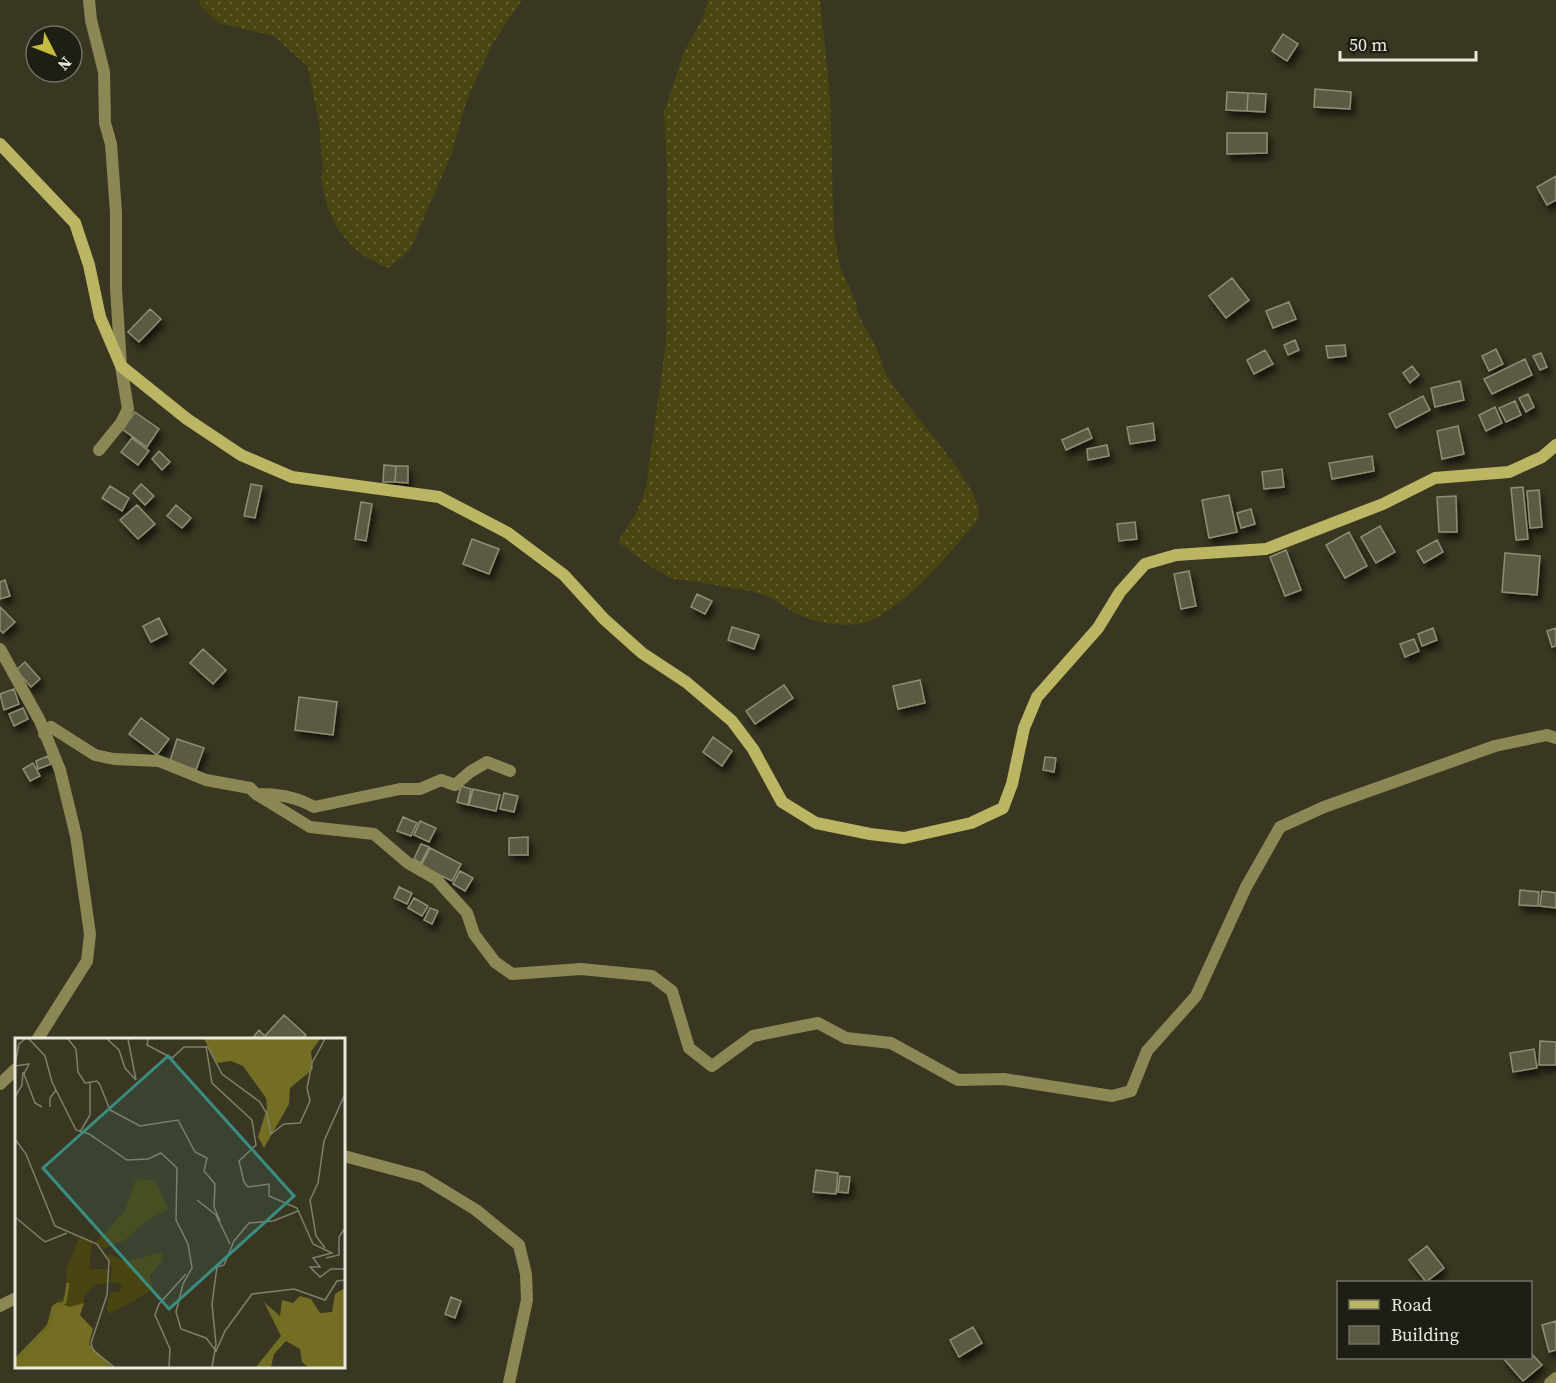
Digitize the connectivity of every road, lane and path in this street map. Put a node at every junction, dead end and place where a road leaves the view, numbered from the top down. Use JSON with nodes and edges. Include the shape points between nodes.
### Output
{"nodes":[{"id":1,"x":89,"y":0,"type":"edge"},
{"id":2,"x":0,"y":144,"type":"edge"},
{"id":3,"x":121,"y":366,"type":"junction"},
{"id":4,"x":1556,"y":445,"type":"edge"},
{"id":5,"x":99,"y":450,"type":"dead end"},
{"id":6,"x":0,"y":649,"type":"edge"},
{"id":7,"x":44,"y":734,"type":"junction"},
{"id":8,"x":1556,"y":738,"type":"edge"},
{"id":9,"x":510,"y":771,"type":"dead end"},
{"id":10,"x":256,"y":794,"type":"junction"},
{"id":11,"x":38,"y":1038,"type":"edge"},
{"id":12,"x":15,"y":1071,"type":"edge"},
{"id":13,"x":0,"y":1084,"type":"edge"},
{"id":14,"x":345,"y":1155,"type":"edge"},
{"id":15,"x":15,"y":1298,"type":"edge"},
{"id":16,"x":0,"y":1306,"type":"edge"},
{"id":17,"x":1556,"y":1378,"type":"edge"},
{"id":18,"x":509,"y":1383,"type":"edge"},
{"id":19,"x":1550,"y":1383,"type":"edge"}],
"edges":[{"from":1,"to":3,"type":"street","via":[[104,72],[105,123],[111,144]]},
{"from":2,"to":3,"type":"main road","via":[[75,224],[100,317]]},
{"from":3,"to":4,"type":"main road","via":[[242,455],[292,477],[439,497],[508,533],[564,575],[642,653],[686,682],[732,721],[753,749],[782,802],[816,823],[904,838],[971,823],[1003,808],[1024,728],[1037,697],[1098,628],[1120,592],[1146,564],[1176,555],[1266,549],[1383,504],[1435,478],[1509,472],[1542,457]]},
{"from":3,"to":5,"type":"street","via":[[128,409]]},
{"from":6,"to":7,"type":"street"},
{"from":7,"to":10,"type":"street","via":[[51,727],[95,755],[159,761],[206,780],[250,788]]},
{"from":7,"to":11,"type":"street","via":[[60,770],[76,836],[90,933],[87,961]]},
{"from":8,"to":10,"type":"street","via":[[1547,735],[1495,746],[1324,807],[1280,827],[1246,887],[1196,996],[1147,1051],[1131,1091],[1112,1096],[1004,1079],[958,1080],[891,1042],[846,1038],[818,1023],[753,1036],[712,1066],[689,1048],[672,990],[652,976],[581,969],[512,974],[495,962],[474,934],[467,913],[436,879],[408,863],[374,834],[310,827]]},
{"from":9,"to":10,"type":"street","via":[[487,762],[455,785],[441,780],[420,789],[400,789],[314,807],[284,796]]},
{"from":12,"to":13,"type":"street"},
{"from":14,"to":18,"type":"street","via":[[422,1177],[476,1210],[519,1245],[527,1300]]},
{"from":15,"to":16,"type":"street"},
{"from":17,"to":19,"type":"street"}]}
